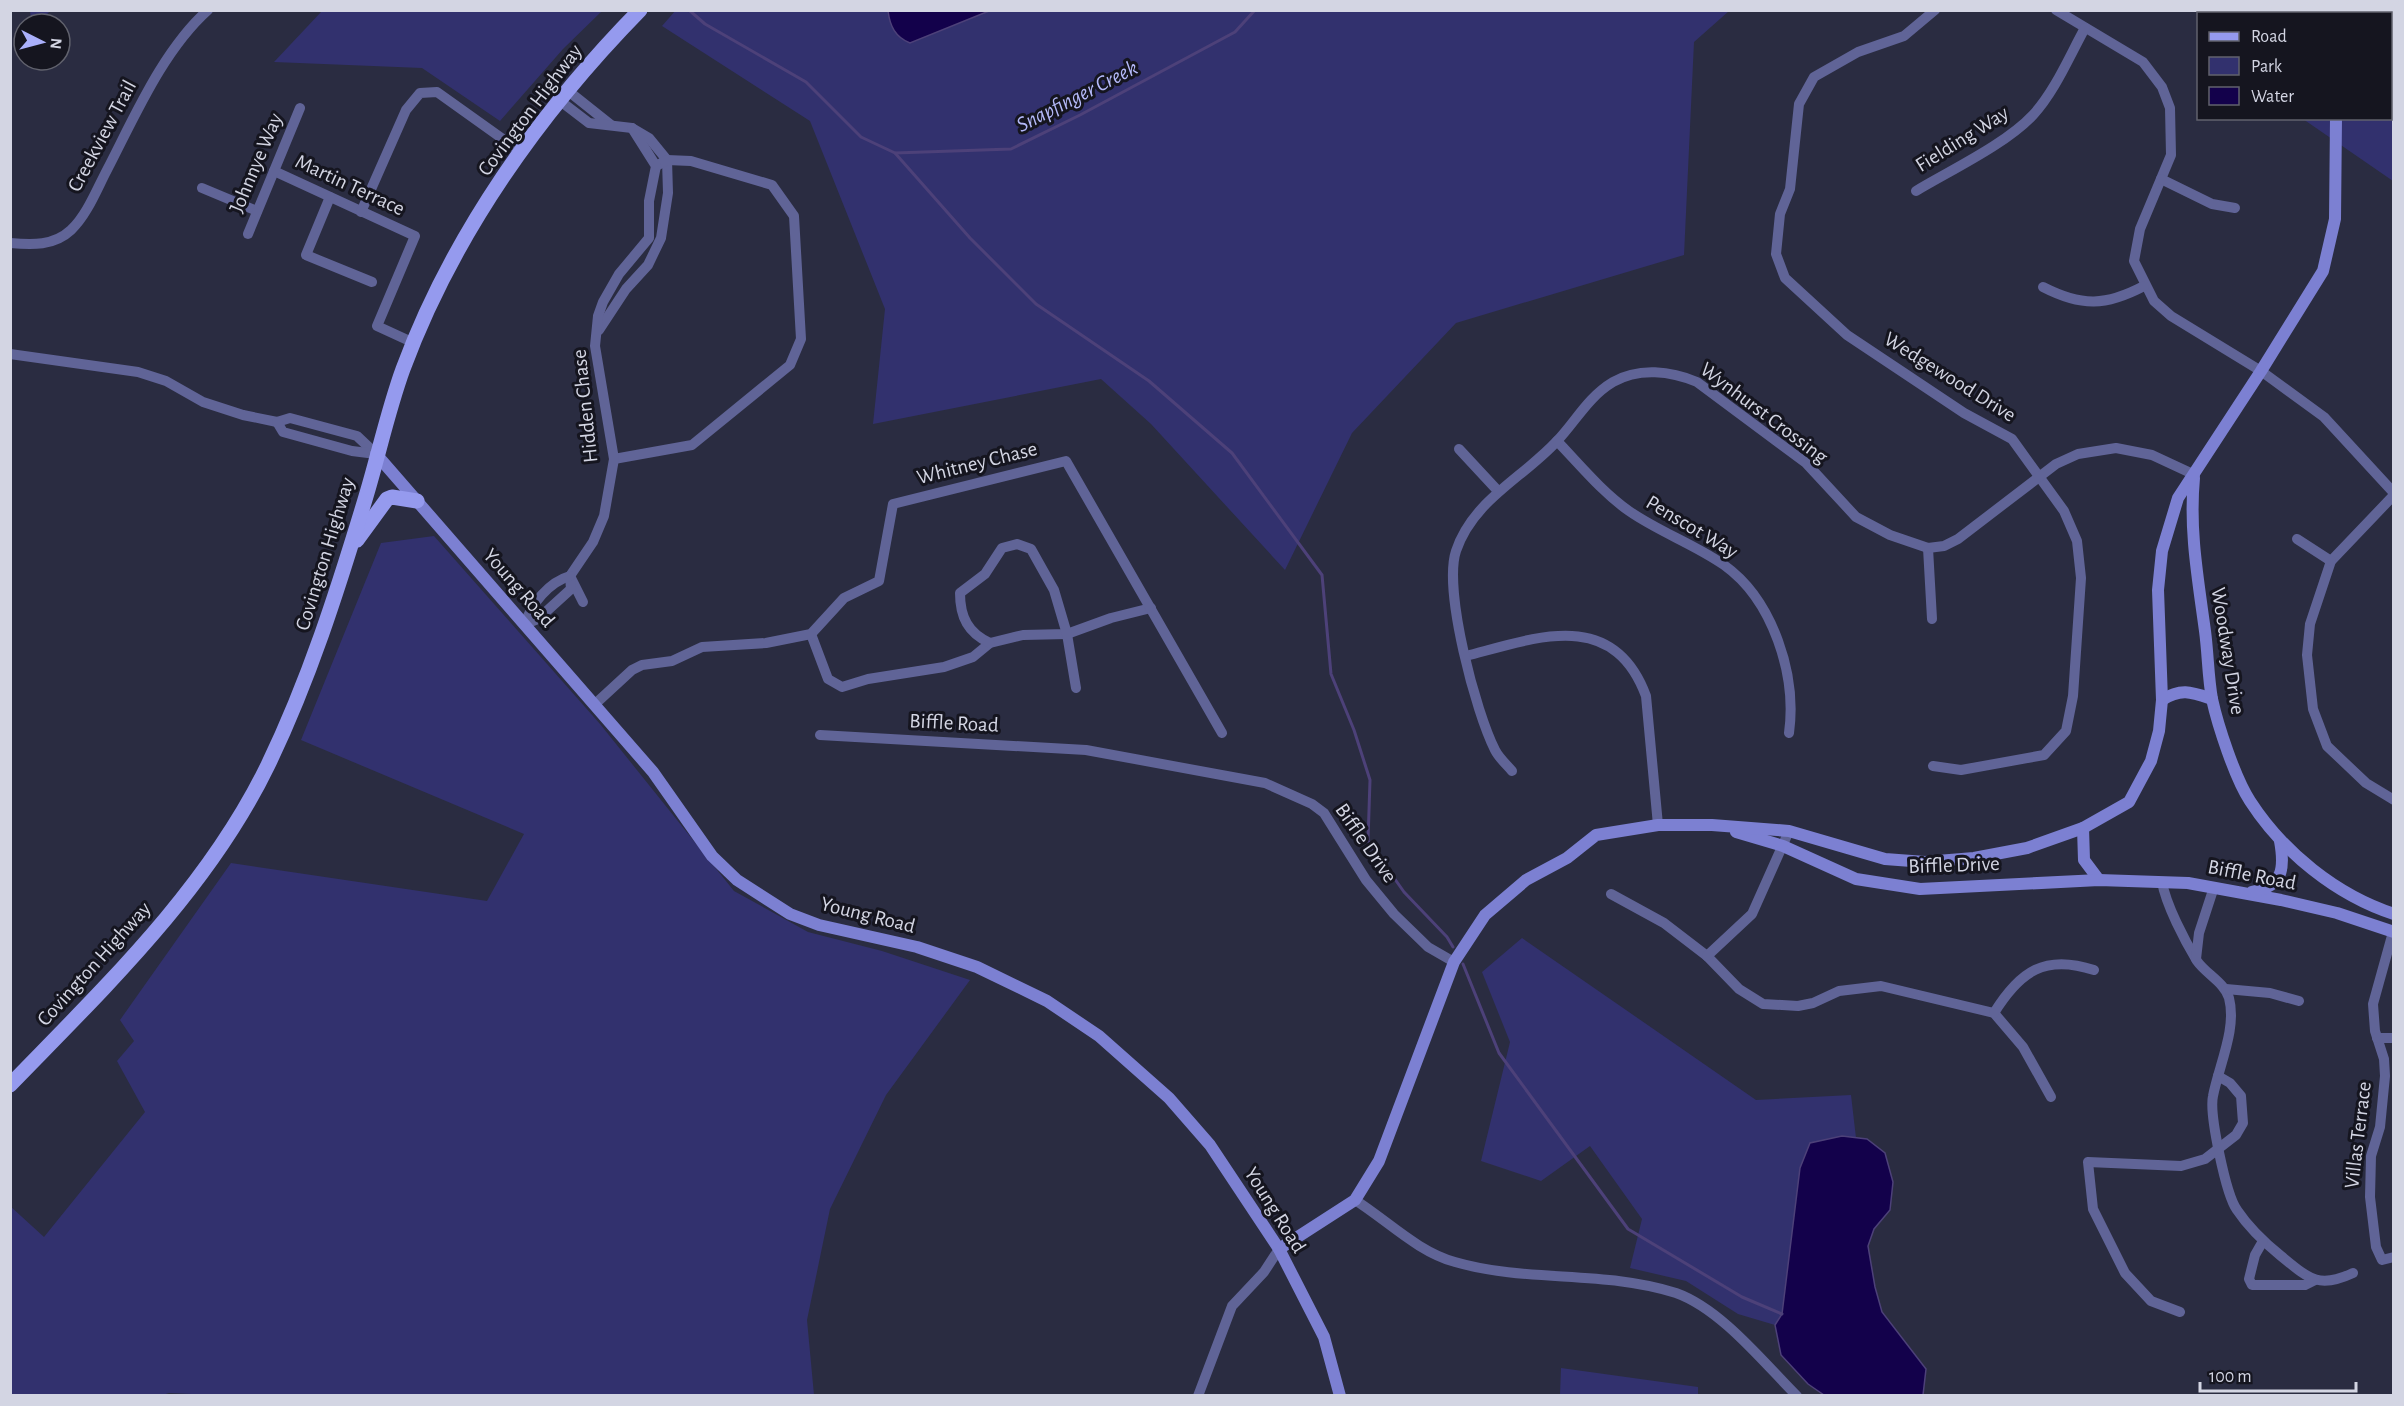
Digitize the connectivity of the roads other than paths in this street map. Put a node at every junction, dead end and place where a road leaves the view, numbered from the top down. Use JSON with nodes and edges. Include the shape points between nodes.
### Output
{"nodes":[{"id":1,"x":208,"y":10,"type":"edge"},
{"id":2,"x":640,"y":10,"type":"edge"},
{"id":3,"x":1935,"y":10,"type":"edge"},
{"id":4,"x":2056,"y":10,"type":"edge"},
{"id":5,"x":2085,"y":28,"type":"junction"},
{"id":6,"x":563,"y":95,"type":"junction"},
{"id":7,"x":300,"y":108,"type":"dead end"},
{"id":8,"x":2336,"y":120,"type":"edge"},
{"id":9,"x":632,"y":128,"type":"junction"},
{"id":10,"x":521,"y":152,"type":"junction"},
{"id":11,"x":667,"y":160,"type":"junction"},
{"id":12,"x":656,"y":166,"type":"junction"},
{"id":13,"x":274,"y":171,"type":"junction"},
{"id":14,"x":2161,"y":179,"type":"junction"},
{"id":15,"x":202,"y":188,"type":"dead end"},
{"id":16,"x":1916,"y":191,"type":"dead end"},
{"id":17,"x":330,"y":197,"type":"junction"},
{"id":18,"x":2235,"y":208,"type":"dead end"},
{"id":19,"x":257,"y":211,"type":"junction"},
{"id":20,"x":361,"y":212,"type":"junction"},
{"id":21,"x":248,"y":234,"type":"dead end"},
{"id":22,"x":10,"y":243,"type":"edge"},
{"id":23,"x":372,"y":282,"type":"dead end"},
{"id":24,"x":2144,"y":286,"type":"junction"},
{"id":25,"x":2043,"y":287,"type":"dead end"},
{"id":26,"x":599,"y":330,"type":"junction"},
{"id":27,"x":414,"y":343,"type":"junction"},
{"id":28,"x":10,"y":354,"type":"edge"},
{"id":29,"x":2261,"y":371,"type":"junction"},
{"id":30,"x":277,"y":422,"type":"junction"},
{"id":31,"x":1557,"y":441,"type":"junction"},
{"id":32,"x":1459,"y":449,"type":"dead end"},
{"id":33,"x":376,"y":454,"type":"junction"},
{"id":34,"x":614,"y":459,"type":"junction"},
{"id":35,"x":2194,"y":475,"type":"junction"},
{"id":36,"x":2040,"y":477,"type":"junction"},
{"id":37,"x":1498,"y":491,"type":"junction"},
{"id":38,"x":2394,"y":494,"type":"edge"},
{"id":39,"x":417,"y":501,"type":"junction"},
{"id":40,"x":2297,"y":539,"type":"dead end"},
{"id":41,"x":352,"y":541,"type":"junction"},
{"id":42,"x":1928,"y":548,"type":"junction"},
{"id":43,"x":2331,"y":561,"type":"junction"},
{"id":44,"x":570,"y":576,"type":"junction"},
{"id":45,"x":544,"y":594,"type":"junction"},
{"id":46,"x":583,"y":602,"type":"dead end"},
{"id":47,"x":554,"y":605,"type":"junction"},
{"id":48,"x":1150,"y":608,"type":"junction"},
{"id":49,"x":1932,"y":619,"type":"dead end"},
{"id":50,"x":525,"y":624,"type":"junction"},
{"id":51,"x":812,"y":634,"type":"junction"},
{"id":52,"x":1067,"y":634,"type":"junction"},
{"id":53,"x":990,"y":644,"type":"junction"},
{"id":54,"x":1466,"y":656,"type":"junction"},
{"id":55,"x":1076,"y":688,"type":"dead end"},
{"id":56,"x":2212,"y":699,"type":"junction"},
{"id":57,"x":2162,"y":700,"type":"junction"},
{"id":58,"x":594,"y":705,"type":"junction"},
{"id":59,"x":1222,"y":733,"type":"dead end"},
{"id":60,"x":1789,"y":733,"type":"dead end"},
{"id":61,"x":820,"y":735,"type":"dead end"},
{"id":62,"x":1086,"y":750,"type":"joint"},
{"id":63,"x":1933,"y":766,"type":"dead end"},
{"id":64,"x":1512,"y":771,"type":"dead end"},
{"id":65,"x":2394,"y":800,"type":"edge"},
{"id":66,"x":1659,"y":825,"type":"junction"},
{"id":67,"x":1712,"y":825,"type":"junction"},
{"id":68,"x":2083,"y":828,"type":"junction"},
{"id":69,"x":1789,"y":831,"type":"junction"},
{"id":70,"x":2280,"y":841,"type":"junction"},
{"id":71,"x":1783,"y":846,"type":"junction"},
{"id":72,"x":2099,"y":880,"type":"junction"},
{"id":73,"x":2162,"y":882,"type":"junction"},
{"id":74,"x":2214,"y":887,"type":"junction"},
{"id":75,"x":2248,"y":893,"type":"junction"},
{"id":76,"x":1611,"y":894,"type":"dead end"},
{"id":77,"x":2394,"y":914,"type":"edge"},
{"id":78,"x":2393,"y":932,"type":"edge"},
{"id":79,"x":1707,"y":956,"type":"junction"},
{"id":80,"x":2196,"y":959,"type":"junction"},
{"id":81,"x":1454,"y":962,"type":"junction"},
{"id":82,"x":2094,"y":970,"type":"dead end"},
{"id":83,"x":2226,"y":989,"type":"junction"},
{"id":84,"x":2299,"y":1001,"type":"dead end"},
{"id":85,"x":1994,"y":1013,"type":"junction"},
{"id":86,"x":2377,"y":1038,"type":"junction"},
{"id":87,"x":2394,"y":1038,"type":"edge"},
{"id":88,"x":2218,"y":1076,"type":"junction"},
{"id":89,"x":10,"y":1085,"type":"edge"},
{"id":90,"x":2051,"y":1097,"type":"dead end"},
{"id":91,"x":2218,"y":1147,"type":"junction"},
{"id":92,"x":1355,"y":1200,"type":"junction"},
{"id":93,"x":2263,"y":1241,"type":"junction"},
{"id":94,"x":1279,"y":1249,"type":"junction"},
{"id":95,"x":2394,"y":1257,"type":"edge"},
{"id":96,"x":2353,"y":1273,"type":"dead end"},
{"id":97,"x":2315,"y":1280,"type":"junction"},
{"id":98,"x":2180,"y":1312,"type":"dead end"},
{"id":99,"x":1198,"y":1395,"type":"edge"},
{"id":100,"x":1340,"y":1395,"type":"edge"},
{"id":101,"x":1797,"y":1395,"type":"edge"}],
"edges":[{"from":1,"to":22,"type":"street","name":"Creekview Trail","via":[[152,83],[71,230],[36,246]]},
{"from":2,"to":6,"type":"main road","name":"Covington Highway"},
{"from":3,"to":36,"type":"street","name":"Wedgewood Drive","via":[[1904,36],[1858,52],[1814,77],[1799,104],[1790,189],[1780,214],[1776,254],[1785,278],[1848,335],[1964,413],[2012,439]]},
{"from":4,"to":5,"type":"street"},
{"from":5,"to":14,"type":"street","via":[[2143,62],[2162,87],[2172,124],[2171,155]]},
{"from":5,"to":16,"type":"street","name":"Fielding Way","via":[[2031,117],[2014,132]]},
{"from":6,"to":9,"type":"street","via":[[589,123]]},
{"from":6,"to":10,"type":"main road","name":"Covington Highway"},
{"from":7,"to":13,"type":"street","name":"Johnnye Way"},
{"from":8,"to":29,"type":"street","via":[[2335,219],[2323,271]]},
{"from":9,"to":11,"type":"street","via":[[649,138]]},
{"from":9,"to":12,"type":"street"},
{"from":10,"to":20,"type":"street","via":[[437,92],[420,93],[406,110]]},
{"from":10,"to":27,"type":"main road","name":"Covington Highway","via":[[461,243]]},
{"from":11,"to":12,"type":"street"},
{"from":11,"to":26,"type":"street","name":"Hidden Chase","via":[[668,193],[661,238],[648,265],[626,289]]},
{"from":11,"to":34,"type":"street","via":[[691,161],[772,185],[794,216],[801,339],[790,365],[692,445]]},
{"from":12,"to":26,"type":"street","name":"Hidden Chase","via":[[649,201],[650,238],[619,274],[603,302]]},
{"from":13,"to":17,"type":"street","name":"Martin Terrace"},
{"from":13,"to":19,"type":"street","name":"Johnnye Way"},
{"from":14,"to":18,"type":"street","via":[[2212,204]]},
{"from":14,"to":24,"type":"street","via":[[2139,229],[2134,261]]},
{"from":15,"to":19,"type":"street"},
{"from":17,"to":20,"type":"street","name":"Martin Terrace"},
{"from":17,"to":23,"type":"street","via":[[306,255]]},
{"from":19,"to":21,"type":"street","name":"Johnnye Way"},
{"from":20,"to":27,"type":"street","name":"Martin Terrace","via":[[415,236],[377,326]]},
{"from":24,"to":25,"type":"street","via":[[2127,296],[2101,303],[2060,296]]},
{"from":24,"to":29,"type":"street","via":[[2171,315]]},
{"from":26,"to":34,"type":"street","name":"Hidden Chase","via":[[596,346]]},
{"from":27,"to":33,"type":"main road","name":"Covington Highway"},
{"from":28,"to":30,"type":"street","via":[[138,372],[166,381],[203,402]]},
{"from":29,"to":35,"type":"street"},
{"from":29,"to":38,"type":"street","via":[[2324,417]]},
{"from":30,"to":33,"type":"street","via":[[283,432]]},
{"from":30,"to":33,"type":"street","via":[[290,418],[357,436]]},
{"from":31,"to":37,"type":"street","name":"Wynhurst Crossing"},
{"from":31,"to":42,"type":"street","name":"Wynhurst Crossing","via":[[1589,400],[1614,382],[1652,372],[1683,376],[1697,382],[1806,463],[1856,517],[1890,535]]},
{"from":31,"to":60,"type":"street","name":"Penscot Way","via":[[1630,512],[1726,567],[1758,600],[1775,632],[1783,662],[1791,698]]},
{"from":32,"to":37,"type":"street"},
{"from":33,"to":39,"type":"street","name":"Young Road"},
{"from":33,"to":41,"type":"main road","name":"Covington Highway"},
{"from":34,"to":44,"type":"street","name":"Hidden Chase","via":[[604,516],[593,542]]},
{"from":35,"to":36,"type":"street","via":[[2152,455],[2116,448],[2078,454]]},
{"from":35,"to":56,"type":"street","name":"Woodway Drive","via":[[2192,543]]},
{"from":35,"to":57,"type":"street","via":[[2178,498],[2162,551],[2158,590]]},
{"from":36,"to":42,"type":"street","via":[[1958,539]]},
{"from":36,"to":63,"type":"street","name":"Wedgewood Drive","via":[[2064,511],[2077,541],[2081,578],[2073,696],[2066,731],[2043,755],[1961,770]]},
{"from":37,"to":54,"type":"street","name":"Wynhurst Crossing","via":[[1470,521],[1455,552],[1452,579]]},
{"from":38,"to":43,"type":"street"},
{"from":39,"to":41,"type":"main road","via":[[387,499],[357,541]]},
{"from":39,"to":50,"type":"street","name":"Young Road"},
{"from":40,"to":43,"type":"street"},
{"from":41,"to":89,"type":"main road","name":"Covington Highway","via":[[303,688],[267,767],[225,839],[124,968]]},
{"from":42,"to":49,"type":"street"},
{"from":43,"to":65,"type":"street","via":[[2310,624],[2307,655],[2313,709],[2327,746],[2366,783]]},
{"from":44,"to":45,"type":"street","name":"Hidden Chase","via":[[559,579]]},
{"from":44,"to":46,"type":"street"},
{"from":44,"to":47,"type":"street","name":"Hidden Chase","via":[[571,589]]},
{"from":45,"to":47,"type":"street"},
{"from":45,"to":50,"type":"street","name":"Hidden Chase","via":[[529,609]]},
{"from":47,"to":50,"type":"street","name":"Hidden Chase"},
{"from":48,"to":51,"type":"street","name":"Whitney Chase","via":[[1066,461],[893,504],[879,581],[844,598]]},
{"from":48,"to":52,"type":"street"},
{"from":48,"to":59,"type":"street","name":"Whitney Chase"},
{"from":50,"to":58,"type":"street","name":"Young Road"},
{"from":51,"to":53,"type":"street","via":[[828,679],[842,687],[944,667],[973,657]]},
{"from":51,"to":58,"type":"street","via":[[766,643],[702,647],[672,661],[642,665]]},
{"from":52,"to":53,"type":"street","via":[[1023,635]]},
{"from":52,"to":53,"type":"street","via":[[1053,590],[1031,549],[1017,544],[1002,548],[985,574],[960,593],[966,623],[975,636]]},
{"from":52,"to":55,"type":"street"},
{"from":54,"to":64,"type":"street","name":"Wynhurst Crossing","via":[[1496,753]]},
{"from":54,"to":66,"type":"street","via":[[1531,639],[1570,635],[1602,642],[1624,657],[1646,696]]},
{"from":56,"to":57,"type":"street","via":[[2176,692]]},
{"from":56,"to":70,"type":"street","name":"Woodway Drive","via":[[2248,800]]},
{"from":57,"to":68,"type":"street","via":[[2151,761],[2129,802]]},
{"from":58,"to":94,"type":"street","name":"Young Road","via":[[653,772],[712,856],[762,899],[819,925],[917,947],[976,967],[1047,1001],[1124,1055],[1170,1098],[1210,1145]]},
{"from":61,"to":62,"type":"street","name":"Biffle Road"},
{"from":62,"to":81,"type":"street","name":"Biffle Drive","via":[[1266,783],[1312,804],[1324,813],[1366,880],[1394,914],[1428,946]]},
{"from":66,"to":67,"type":"street","name":"Biffle Drive"},
{"from":66,"to":81,"type":"street","name":"Biffle Drive","via":[[1596,835],[1567,858],[1526,880],[1485,915]]},
{"from":67,"to":69,"type":"street","name":"Biffle Drive"},
{"from":67,"to":71,"type":"street","name":"Biffle Drive"},
{"from":68,"to":69,"type":"street","name":"Biffle Drive","via":[[2027,848],[1925,862],[1885,859]]},
{"from":68,"to":72,"type":"street","via":[[2085,860]]},
{"from":69,"to":71,"type":"street"},
{"from":70,"to":75,"type":"street","via":[[2284,863],[2275,883]]},
{"from":70,"to":77,"type":"street","name":"Woodway Drive","via":[[2347,892]]},
{"from":71,"to":72,"type":"street","name":"Biffle Drive","via":[[1856,879],[1920,890]]},
{"from":71,"to":79,"type":"street","via":[[1752,914]]},
{"from":72,"to":73,"type":"street","name":"Biffle Road"},
{"from":73,"to":74,"type":"street","name":"Biffle Road"},
{"from":73,"to":80,"type":"street"},
{"from":74,"to":75,"type":"street","name":"Biffle Road"},
{"from":74,"to":80,"type":"street","via":[[2199,933]]},
{"from":75,"to":78,"type":"street","name":"Biffle Road","via":[[2337,913]]},
{"from":76,"to":79,"type":"street","via":[[1664,922]]},
{"from":78,"to":86,"type":"street","name":"Villas Terrace","via":[[2373,1004]]},
{"from":79,"to":85,"type":"street","via":[[1739,989],[1763,1004],[1798,1006],[1839,991],[1881,986]]},
{"from":80,"to":83,"type":"street"},
{"from":81,"to":92,"type":"street","name":"Biffle Drive","via":[[1379,1161]]},
{"from":82,"to":85,"type":"street","via":[[2074,963],[2058,963],[2031,970],[2007,992]]},
{"from":83,"to":84,"type":"street","via":[[2270,993]]},
{"from":83,"to":88,"type":"street","via":[[2232,1019]]},
{"from":85,"to":90,"type":"street","via":[[2023,1047]]},
{"from":86,"to":87,"type":"street"},
{"from":86,"to":95,"type":"street","name":"Villas Terrace","via":[[2385,1077],[2380,1127],[2371,1156],[2370,1197],[2376,1246],[2382,1260]]},
{"from":88,"to":91,"type":"street","via":[[2211,1110]]},
{"from":88,"to":91,"type":"street","via":[[2241,1096],[2244,1111],[2244,1123],[2236,1135]]},
{"from":91,"to":93,"type":"street","via":[[2235,1209]]},
{"from":91,"to":98,"type":"street","via":[[2205,1159],[2181,1166],[2088,1162],[2093,1209],[2125,1273],[2151,1301]]},
{"from":92,"to":94,"type":"street","name":"Biffle Drive"},
{"from":92,"to":101,"type":"street","via":[[1431,1252],[1454,1262],[1485,1269],[1632,1284],[1677,1294],[1715,1315]]},
{"from":93,"to":97,"type":"street"},
{"from":93,"to":97,"type":"street","via":[[2249,1279],[2252,1285],[2305,1285]]},
{"from":94,"to":99,"type":"street","via":[[1264,1272],[1232,1306]]},
{"from":94,"to":100,"type":"street","name":"Young Road","via":[[1324,1337]]},
{"from":96,"to":97,"type":"street","via":[[2333,1282]]}]}
